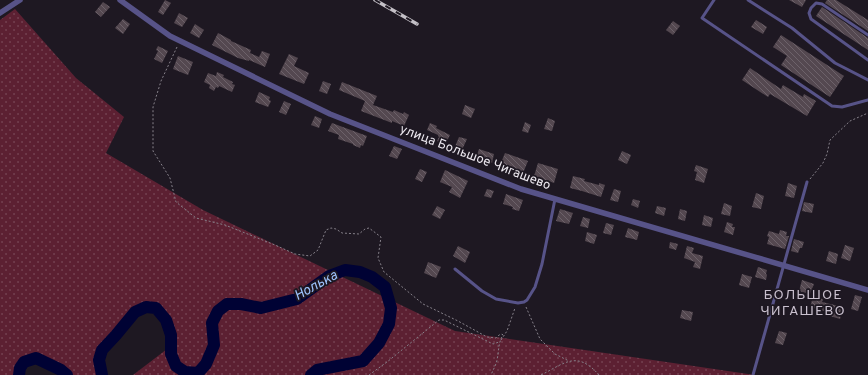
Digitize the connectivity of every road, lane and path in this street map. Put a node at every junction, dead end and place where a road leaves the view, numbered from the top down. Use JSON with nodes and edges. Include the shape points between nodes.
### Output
{"nodes":[{"id":1,"x":20,"y":0,"type":"edge"},
{"id":2,"x":120,"y":0,"type":"edge"},
{"id":3,"x":714,"y":0,"type":"edge"},
{"id":4,"x":748,"y":0,"type":"edge"},
{"id":5,"x":0,"y":13,"type":"edge"},
{"id":6,"x":868,"y":35,"type":"edge"},
{"id":7,"x":179,"y":41,"type":"junction"},
{"id":8,"x":868,"y":60,"type":"edge"},
{"id":9,"x":868,"y":80,"type":"edge"},
{"id":10,"x":868,"y":100,"type":"edge"},
{"id":11,"x":868,"y":114,"type":"edge"},
{"id":12,"x":807,"y":182,"type":"joint"},
{"id":13,"x":555,"y":200,"type":"junction"},
{"id":14,"x":784,"y":266,"type":"junction"},
{"id":15,"x":455,"y":269,"type":"dead end"},
{"id":16,"x":868,"y":290,"type":"edge"},
{"id":17,"x":524,"y":302,"type":"junction"},
{"id":18,"x":500,"y":341,"type":"junction"},
{"id":19,"x":569,"y":360,"type":"junction"},
{"id":20,"x":369,"y":375,"type":"edge"},
{"id":21,"x":491,"y":375,"type":"edge"},
{"id":22,"x":541,"y":375,"type":"edge"},
{"id":23,"x":599,"y":375,"type":"edge"},
{"id":24,"x":754,"y":375,"type":"edge"}],
"edges":[{"from":1,"to":5,"type":"street"},
{"from":2,"to":7,"type":"street","name":"улица Большое Чигашево"},
{"from":3,"to":10,"type":"lane","via":[[702,18],[832,106],[842,107]]},
{"from":4,"to":9,"type":"lane","via":[[792,28],[835,62]]},
{"from":6,"to":8,"type":"lane","via":[[822,4],[816,3],[811,8],[811,19]]},
{"from":7,"to":13,"type":"street","name":"улица Большое Чигашево","via":[[330,114]]},
{"from":7,"to":18,"type":"path","via":[[161,81],[153,107],[153,151],[170,178],[176,202],[196,218],[225,225],[295,254],[310,256],[318,250],[326,230],[331,228],[342,233],[358,234],[369,228],[381,237],[378,258],[384,272],[423,304],[487,337],[496,338],[502,334]]},
{"from":11,"to":12,"type":"path","via":[[850,121],[830,140],[823,163]]},
{"from":12,"to":14,"type":"lane"},
{"from":13,"to":14,"type":"street","name":"улица Большое Чигашево"},
{"from":13,"to":17,"type":"lane","via":[[542,264],[535,287]]},
{"from":14,"to":16,"type":"street","name":"улица Большое Чигашево"},
{"from":14,"to":24,"type":"lane"},
{"from":15,"to":17,"type":"lane","via":[[496,299]]},
{"from":17,"to":18,"type":"path","via":[[515,308],[508,331]]},
{"from":17,"to":19,"type":"path","via":[[540,339],[555,354]]},
{"from":18,"to":20,"type":"path","via":[[494,344],[439,320]]},
{"from":18,"to":21,"type":"path","via":[[497,363]]},
{"from":19,"to":22,"type":"path"},
{"from":19,"to":23,"type":"path","via":[[583,362]]}]}
